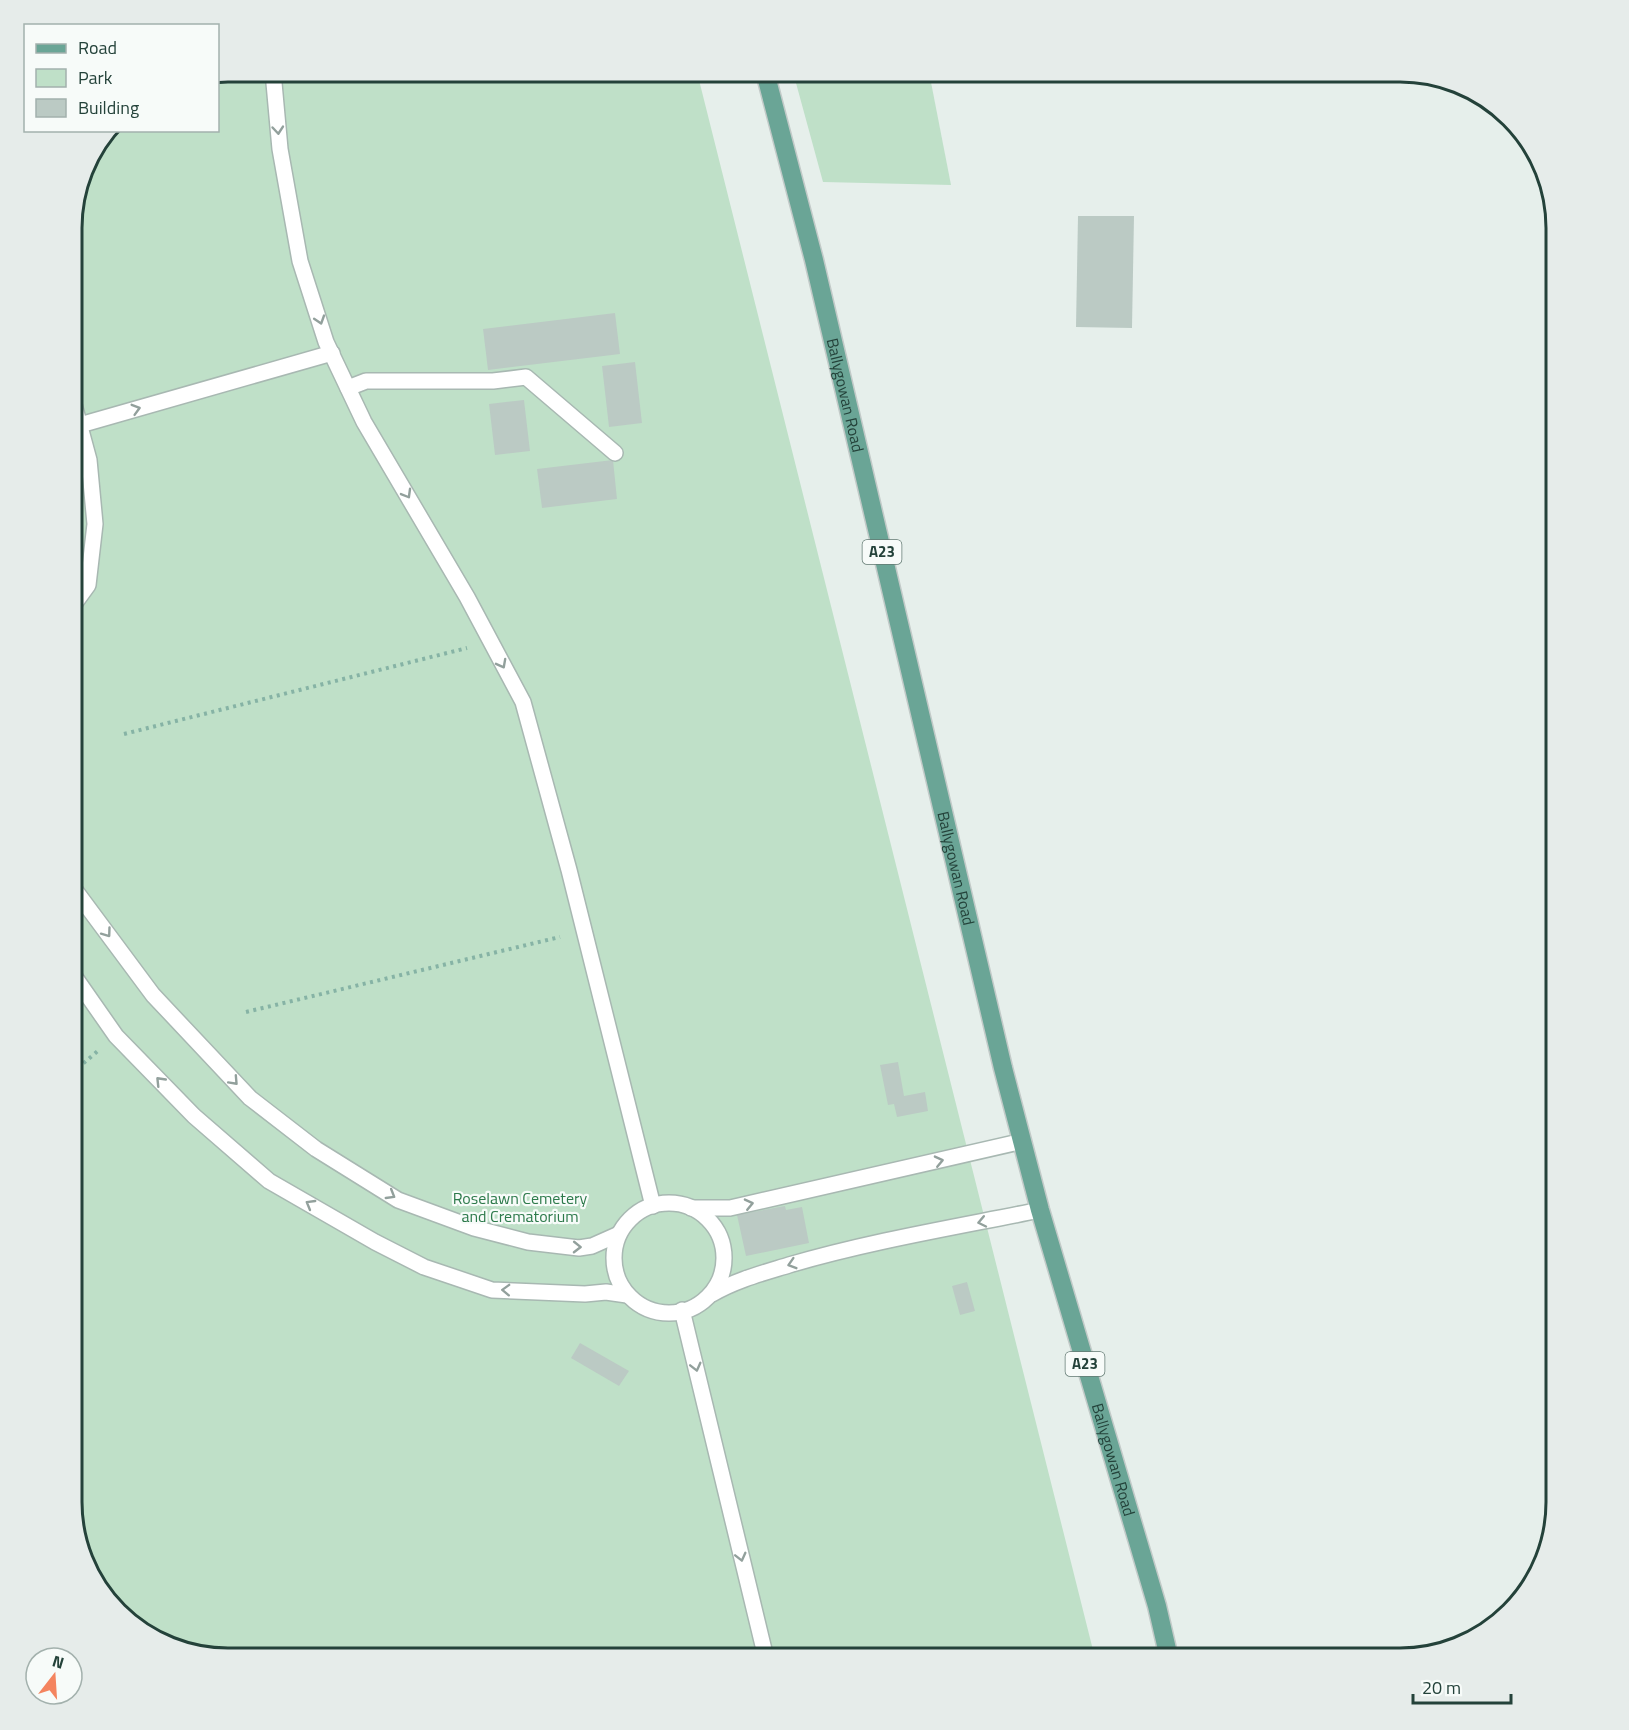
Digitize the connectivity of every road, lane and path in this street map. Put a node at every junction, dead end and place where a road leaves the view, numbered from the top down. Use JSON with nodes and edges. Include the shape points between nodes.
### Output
{"nodes":[{"id":1,"x":274,"y":83,"type":"edge"},
{"id":2,"x":768,"y":83,"type":"edge"},
{"id":3,"x":332,"y":353,"type":"junction"},
{"id":4,"x":348,"y":388,"type":"junction"},
{"id":5,"x":83,"y":424,"type":"edge"},
{"id":6,"x":83,"y":437,"type":"edge"},
{"id":7,"x":615,"y":453,"type":"dead end"},
{"id":8,"x":83,"y":592,"type":"edge"},
{"id":9,"x":490,"y":642,"type":"junction"},
{"id":10,"x":124,"y":734,"type":"dead end"},
{"id":11,"x":83,"y":901,"type":"edge"},
{"id":12,"x":584,"y":931,"type":"junction"},
{"id":13,"x":83,"y":989,"type":"edge"},
{"id":14,"x":246,"y":1012,"type":"dead end"},
{"id":15,"x":116,"y":1036,"type":"junction"},
{"id":16,"x":83,"y":1064,"type":"edge"},
{"id":17,"x":1023,"y":1142,"type":"junction"},
{"id":18,"x":652,"y":1206,"type":"junction"},
{"id":19,"x":691,"y":1208,"type":"junction"},
{"id":20,"x":1040,"y":1210,"type":"junction"},
{"id":21,"x":619,"y":1234,"type":"junction"},
{"id":22,"x":627,"y":1295,"type":"junction"},
{"id":23,"x":709,"y":1296,"type":"junction"},
{"id":24,"x":682,"y":1310,"type":"junction"},
{"id":25,"x":764,"y":1648,"type":"edge"},
{"id":26,"x":1167,"y":1648,"type":"edge"}],
"edges":[{"from":1,"to":3,"type":"lane","one_way":true,"via":[[280,149],[300,261]]},
{"from":2,"to":17,"type":"main road","name":"Ballygowan Road","number":"A23","via":[[814,260]]},
{"from":3,"to":4,"type":"lane"},
{"from":5,"to":3,"type":"lane","one_way":true},
{"from":4,"to":7,"type":"lane","via":[[366,381],[493,381],[526,377]]},
{"from":4,"to":9,"type":"lane","one_way":true},
{"from":6,"to":8,"type":"lane","via":[[95,524],[88,585]]},
{"from":9,"to":10,"type":"path"},
{"from":9,"to":12,"type":"lane","one_way":true,"via":[[523,702]]},
{"from":11,"to":21,"type":"lane","one_way":true,"via":[[153,995],[250,1098],[316,1149],[398,1200],[474,1228],[528,1242],[579,1248]]},
{"from":12,"to":14,"type":"path"},
{"from":12,"to":18,"type":"lane"},
{"from":13,"to":15,"type":"lane"},
{"from":15,"to":16,"type":"path"},
{"from":22,"to":15,"type":"lane","one_way":true,"via":[[492,1290],[424,1267],[394,1252],[269,1181],[194,1116]]},
{"from":19,"to":17,"type":"lane","one_way":true,"via":[[730,1208]]},
{"from":17,"to":20,"type":"main road","name":"Ballygowan Road","number":"A23"},
{"from":18,"to":19,"type":"lane","via":[[664,1203]]},
{"from":18,"to":21,"type":"lane","via":[[630,1218]]},
{"from":19,"to":23,"type":"lane","via":[[704,1215],[718,1232],[724,1254],[721,1276]]},
{"from":20,"to":23,"type":"lane","one_way":true,"via":[[825,1254],[748,1278]]},
{"from":20,"to":26,"type":"main road","name":"Ballygowan Road","number":"A23"},
{"from":21,"to":22,"type":"lane","via":[[614,1252],[616,1274]]},
{"from":22,"to":24,"type":"lane","via":[[646,1308],[668,1314]]},
{"from":23,"to":24,"type":"lane","via":[[691,1309]]},
{"from":24,"to":25,"type":"lane","one_way":true}]}
